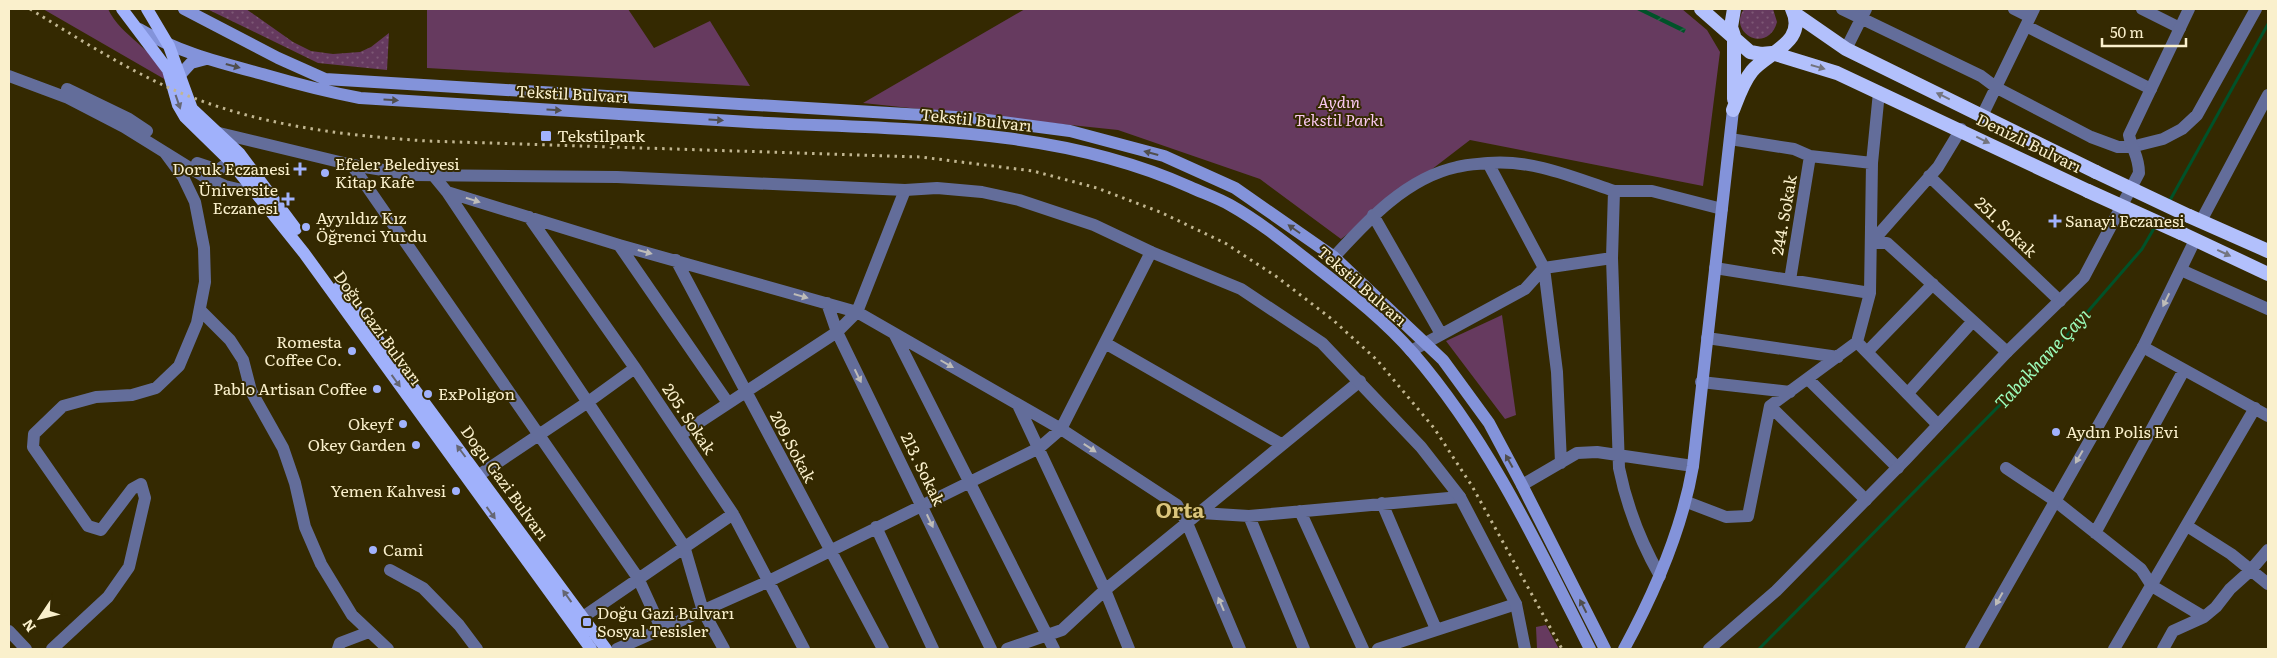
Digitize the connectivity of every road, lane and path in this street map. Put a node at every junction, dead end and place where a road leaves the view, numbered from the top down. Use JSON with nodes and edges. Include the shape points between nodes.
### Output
{"nodes":[{"id":1,"x":122,"y":9,"type":"edge"},
{"id":2,"x":147,"y":9,"type":"edge"},
{"id":3,"x":184,"y":9,"type":"edge"},
{"id":4,"x":1701,"y":9,"type":"edge"},
{"id":5,"x":1734,"y":9,"type":"edge"},
{"id":6,"x":1842,"y":9,"type":"edge"},
{"id":7,"x":2014,"y":9,"type":"edge"},
{"id":8,"x":2142,"y":9,"type":"edge"},
{"id":9,"x":2189,"y":9,"type":"edge"},
{"id":10,"x":2256,"y":9,"type":"edge"},
{"id":11,"x":1794,"y":10,"type":"edge"},
{"id":12,"x":1863,"y":14,"type":"edge"},
{"id":13,"x":2030,"y":17,"type":"edge"},
{"id":14,"x":2180,"y":28,"type":"junction"},
{"id":15,"x":139,"y":29,"type":"junction"},
{"id":16,"x":1734,"y":36,"type":"junction"},
{"id":17,"x":169,"y":46,"type":"junction"},
{"id":18,"x":1846,"y":49,"type":"junction"},
{"id":19,"x":1772,"y":54,"type":"junction"},
{"id":20,"x":278,"y":58,"type":"junction"},
{"id":21,"x":207,"y":59,"type":"junction"},
{"id":22,"x":9,"y":68,"type":"edge"},
{"id":23,"x":180,"y":75,"type":"junction"},
{"id":24,"x":9,"y":76,"type":"edge"},
{"id":25,"x":272,"y":77,"type":"junction"},
{"id":26,"x":1997,"y":88,"type":"junction"},
{"id":27,"x":2151,"y":89,"type":"junction"},
{"id":28,"x":1879,"y":92,"type":"junction"},
{"id":29,"x":2268,"y":95,"type":"edge"},
{"id":30,"x":1733,"y":110,"type":"junction"},
{"id":31,"x":1982,"y":116,"type":"junction"},
{"id":32,"x":1961,"y":129,"type":"junction"},
{"id":33,"x":215,"y":132,"type":"junction"},
{"id":34,"x":1730,"y":138,"type":"junction"},
{"id":35,"x":2131,"y":147,"type":"junction"},
{"id":36,"x":165,"y":152,"type":"junction"},
{"id":37,"x":1810,"y":156,"type":"junction"},
{"id":38,"x":236,"y":158,"type":"junction"},
{"id":39,"x":1488,"y":163,"type":"junction"},
{"id":40,"x":1872,"y":163,"type":"junction"},
{"id":41,"x":352,"y":164,"type":"junction"},
{"id":42,"x":433,"y":175,"type":"junction"},
{"id":43,"x":1930,"y":176,"type":"junction"},
{"id":44,"x":253,"y":188,"type":"junction"},
{"id":45,"x":905,"y":190,"type":"junction"},
{"id":46,"x":1614,"y":191,"type":"junction"},
{"id":47,"x":447,"y":192,"type":"junction"},
{"id":48,"x":1722,"y":209,"type":"junction"},
{"id":49,"x":1373,"y":215,"type":"junction"},
{"id":50,"x":529,"y":218,"type":"junction"},
{"id":51,"x":2195,"y":218,"type":"junction"},
{"id":52,"x":2195,"y":240,"type":"junction"},
{"id":53,"x":1871,"y":242,"type":"junction"},
{"id":54,"x":619,"y":244,"type":"junction"},
{"id":55,"x":2268,"y":251,"type":"edge"},
{"id":56,"x":1151,"y":252,"type":"junction"},
{"id":57,"x":1334,"y":257,"type":"junction"},
{"id":58,"x":1612,"y":258,"type":"junction"},
{"id":59,"x":676,"y":260,"type":"junction"},
{"id":60,"x":1544,"y":268,"type":"junction"},
{"id":61,"x":1715,"y":268,"type":"junction"},
{"id":62,"x":2181,"y":270,"type":"junction"},
{"id":63,"x":2268,"y":274,"type":"edge"},
{"id":64,"x":1790,"y":280,"type":"junction"},
{"id":65,"x":1933,"y":284,"type":"junction"},
{"id":66,"x":1870,"y":293,"type":"junction"},
{"id":67,"x":2060,"y":301,"type":"junction"},
{"id":68,"x":827,"y":303,"type":"junction"},
{"id":69,"x":2268,"y":309,"type":"edge"},
{"id":70,"x":200,"y":310,"type":"junction"},
{"id":71,"x":857,"y":312,"type":"junction"},
{"id":72,"x":1973,"y":321,"type":"junction"},
{"id":73,"x":837,"y":332,"type":"junction"},
{"id":74,"x":894,"y":334,"type":"junction"},
{"id":75,"x":1441,"y":334,"type":"junction"},
{"id":76,"x":1707,"y":338,"type":"junction"},
{"id":77,"x":1426,"y":342,"type":"junction"},
{"id":78,"x":1857,"y":342,"type":"junction"},
{"id":79,"x":1105,"y":343,"type":"junction"},
{"id":80,"x":2143,"y":348,"type":"junction"},
{"id":81,"x":1411,"y":351,"type":"junction"},
{"id":82,"x":1867,"y":352,"type":"junction"},
{"id":83,"x":2007,"y":352,"type":"junction"},
{"id":84,"x":1838,"y":357,"type":"junction"},
{"id":85,"x":635,"y":368,"type":"junction"},
{"id":86,"x":2184,"y":370,"type":"junction"},
{"id":87,"x":1808,"y":379,"type":"junction"},
{"id":88,"x":1360,"y":381,"type":"junction"},
{"id":89,"x":1701,"y":382,"type":"junction"},
{"id":90,"x":1790,"y":392,"type":"junction"},
{"id":91,"x":746,"y":393,"type":"junction"},
{"id":92,"x":1908,"y":394,"type":"junction"},
{"id":93,"x":588,"y":402,"type":"junction"},
{"id":94,"x":728,"y":403,"type":"junction"},
{"id":95,"x":1018,"y":405,"type":"junction"},
{"id":96,"x":1770,"y":406,"type":"junction"},
{"id":97,"x":2255,"y":408,"type":"junction"},
{"id":98,"x":2268,"y":416,"type":"edge"},
{"id":99,"x":1938,"y":425,"type":"junction"},
{"id":100,"x":1062,"y":429,"type":"junction"},
{"id":101,"x":540,"y":434,"type":"junction"},
{"id":102,"x":680,"y":435,"type":"junction"},
{"id":103,"x":1281,"y":444,"type":"junction"},
{"id":104,"x":1039,"y":448,"type":"junction"},
{"id":105,"x":1619,"y":455,"type":"junction"},
{"id":106,"x":1560,"y":462,"type":"junction"},
{"id":107,"x":1694,"y":466,"type":"junction"},
{"id":108,"x":1898,"y":468,"type":"junction"},
{"id":109,"x":2006,"y":468,"type":"dead end"},
{"id":110,"x":474,"y":479,"type":"junction"},
{"id":111,"x":970,"y":481,"type":"junction"},
{"id":112,"x":1522,"y":484,"type":"junction"},
{"id":113,"x":1460,"y":497,"type":"junction"},
{"id":114,"x":1866,"y":500,"type":"junction"},
{"id":115,"x":2054,"y":500,"type":"junction"},
{"id":116,"x":1687,"y":502,"type":"junction"},
{"id":117,"x":1382,"y":503,"type":"junction"},
{"id":118,"x":922,"y":504,"type":"junction"},
{"id":119,"x":1300,"y":511,"type":"junction"},
{"id":120,"x":1201,"y":513,"type":"junction"},
{"id":121,"x":733,"y":514,"type":"junction"},
{"id":122,"x":1249,"y":516,"type":"junction"},
{"id":123,"x":1187,"y":523,"type":"junction"},
{"id":124,"x":876,"y":526,"type":"junction"},
{"id":125,"x":2187,"y":526,"type":"junction"},
{"id":126,"x":2096,"y":533,"type":"junction"},
{"id":127,"x":684,"y":546,"type":"junction"},
{"id":128,"x":830,"y":550,"type":"junction"},
{"id":129,"x":2268,"y":550,"type":"edge"},
{"id":130,"x":390,"y":570,"type":"dead end"},
{"id":131,"x":2250,"y":571,"type":"junction"},
{"id":132,"x":1660,"y":576,"type":"junction"},
{"id":133,"x":638,"y":578,"type":"junction"},
{"id":134,"x":767,"y":582,"type":"junction"},
{"id":135,"x":2268,"y":584,"type":"edge"},
{"id":136,"x":2152,"y":586,"type":"junction"},
{"id":137,"x":1105,"y":590,"type":"junction"},
{"id":138,"x":1516,"y":604,"type":"junction"},
{"id":139,"x":703,"y":611,"type":"junction"},
{"id":140,"x":2204,"y":617,"type":"junction"},
{"id":141,"x":583,"y":623,"type":"junction"},
{"id":142,"x":661,"y":628,"type":"junction"},
{"id":143,"x":1436,"y":629,"type":"junction"},
{"id":144,"x":9,"y":631,"type":"edge"},
{"id":145,"x":370,"y":632,"type":"junction"},
{"id":146,"x":1048,"y":636,"type":"junction"},
{"id":147,"x":26,"y":649,"type":"edge"},
{"id":148,"x":52,"y":649,"type":"edge"},
{"id":149,"x":338,"y":649,"type":"edge"},
{"id":150,"x":388,"y":649,"type":"edge"},
{"id":151,"x":477,"y":649,"type":"edge"},
{"id":152,"x":592,"y":649,"type":"edge"},
{"id":153,"x":606,"y":649,"type":"edge"},
{"id":154,"x":618,"y":649,"type":"edge"},
{"id":155,"x":724,"y":649,"type":"edge"},
{"id":156,"x":804,"y":649,"type":"edge"},
{"id":157,"x":883,"y":649,"type":"edge"},
{"id":158,"x":933,"y":649,"type":"edge"},
{"id":159,"x":991,"y":649,"type":"edge"},
{"id":160,"x":1007,"y":649,"type":"edge"},
{"id":161,"x":1054,"y":649,"type":"edge"},
{"id":162,"x":1129,"y":649,"type":"edge"},
{"id":163,"x":1240,"y":649,"type":"edge"},
{"id":164,"x":1304,"y":649,"type":"edge"},
{"id":165,"x":1362,"y":649,"type":"edge"},
{"id":166,"x":1378,"y":649,"type":"edge"},
{"id":167,"x":1525,"y":649,"type":"edge"},
{"id":168,"x":1590,"y":649,"type":"edge"},
{"id":169,"x":1605,"y":649,"type":"edge"},
{"id":170,"x":1624,"y":649,"type":"edge"},
{"id":171,"x":1709,"y":649,"type":"edge"},
{"id":172,"x":1971,"y":649,"type":"edge"},
{"id":173,"x":2114,"y":649,"type":"edge"},
{"id":174,"x":2163,"y":649,"type":"edge"}],
"edges":[{"from":1,"to":15,"type":"main road","name":"Doğu Gazi Bulvarı"},
{"from":2,"to":17,"type":"main road","name":"Dogu Gazi Bulvarı"},
{"from":3,"to":20,"type":"main road","name":"Tekstil Bulvarı"},
{"from":4,"to":16,"type":"highway"},
{"from":5,"to":16,"type":"highway","via":[[1731,27]]},
{"from":6,"to":12,"type":"street"},
{"from":7,"to":13,"type":"street"},
{"from":8,"to":14,"type":"street"},
{"from":9,"to":14,"type":"street"},
{"from":10,"to":35,"type":"street","via":[[2197,115],[2182,129],[2163,139]]},
{"from":11,"to":18,"type":"highway","name":"Denizli Bulvarı"},
{"from":11,"to":19,"type":"highway","via":[[1796,23],[1791,38]]},
{"from":12,"to":18,"type":"street"},
{"from":12,"to":26,"type":"street","via":[[1981,76]]},
{"from":13,"to":26,"type":"street"},
{"from":13,"to":27,"type":"street"},
{"from":14,"to":27,"type":"street"},
{"from":15,"to":17,"type":"main road","name":"Tekstil Bulvarı"},
{"from":15,"to":38,"type":"main road","name":"Doğu Gazi Bulvarı","one_way":true,"via":[[168,70],[178,105],[185,116]]},
{"from":16,"to":19,"type":"highway","name":"Denizli Bulvarı","via":[[1750,52]]},
{"from":16,"to":30,"type":"highway"},
{"from":17,"to":21,"type":"main road","name":"Tekstil Bulvarı"},
{"from":17,"to":23,"type":"main road","name":"Dogu Gazi Bulvarı"},
{"from":31,"to":18,"type":"highway","name":"Denizli Bulvarı","one_way":true},
{"from":19,"to":28,"type":"highway","name":"Denizli Bulvarı","one_way":true,"via":[[1838,73]]},
{"from":19,"to":30,"type":"highway","via":[[1751,72]]},
{"from":20,"to":25,"type":"main road","via":[[278,70]]},
{"from":57,"to":20,"type":"main road","name":"Tekstil Bulvarı","one_way":true,"via":[[1235,188],[1164,156],[1070,131],[916,114],[345,81],[325,79]]},
{"from":21,"to":23,"type":"main road","via":[[191,63]]},
{"from":21,"to":25,"type":"main road","name":"Tekstil Bulvarı","one_way":true},
{"from":22,"to":38,"type":"street","via":[[90,99],[129,119],[204,167],[218,170]]},
{"from":23,"to":33,"type":"main road","name":"Dogu Gazi Bulvarı","via":[[192,109]]},
{"from":24,"to":36,"type":"street","via":[[68,98]]},
{"from":25,"to":81,"type":"main road","name":"Tekstil Bulvarı","one_way":true,"via":[[360,98],[928,130],[1033,141],[1108,158],[1166,176],[1230,205],[1351,295]]},
{"from":26,"to":31,"type":"street"},
{"from":26,"to":35,"type":"street","via":[[2091,137],[2118,147]]},
{"from":27,"to":35,"type":"street","via":[[2129,135]]},
{"from":28,"to":32,"type":"highway","name":"Denizli Bulvarı"},
{"from":28,"to":40,"type":"street"},
{"from":29,"to":51,"type":"street"},
{"from":30,"to":34,"type":"main road"},
{"from":31,"to":51,"type":"highway","name":"Denizli Bulvarı","bridge":true},
{"from":32,"to":43,"type":"street"},
{"from":32,"to":52,"type":"highway","name":"Denizli Bulvarı","one_way":true,"bridge":true},
{"from":33,"to":38,"type":"main road","name":"Dogu Gazi Bulvarı"},
{"from":33,"to":41,"type":"street"},
{"from":34,"to":37,"type":"street","via":[[1794,149]]},
{"from":34,"to":48,"type":"main road"},
{"from":35,"to":67,"type":"street","via":[[2139,159],[2139,173],[2084,277]]},
{"from":36,"to":44,"type":"street","via":[[225,186],[242,190]]},
{"from":36,"to":70,"type":"street","via":[[183,177],[195,202],[204,248],[205,282]]},
{"from":37,"to":40,"type":"street"},
{"from":37,"to":64,"type":"street","name":"244. Sokak"},
{"from":38,"to":44,"type":"main road","name":"Doğu Gazi Bulvarı"},
{"from":110,"to":38,"type":"main road","name":"Dogu Gazi Bulvarı","one_way":true},
{"from":39,"to":46,"type":"street","via":[[1508,161],[1548,169]]},
{"from":39,"to":49,"type":"street","via":[[1456,167],[1421,181]]},
{"from":39,"to":60,"type":"street"},
{"from":40,"to":53,"type":"street"},
{"from":41,"to":42,"type":"street","via":[[414,175]]},
{"from":41,"to":101,"type":"street"},
{"from":42,"to":45,"type":"street","via":[[618,177]]},
{"from":42,"to":47,"type":"street"},
{"from":43,"to":53,"type":"street"},
{"from":43,"to":67,"type":"street","name":"251. Sokak"},
{"from":44,"to":110,"type":"main road","name":"Doğu Gazi Bulvarı","one_way":true},
{"from":45,"to":56,"type":"street","via":[[938,188],[1019,200],[1094,225]]},
{"from":45,"to":71,"type":"street"},
{"from":46,"to":48,"type":"street","via":[[1652,192]]},
{"from":46,"to":58,"type":"street"},
{"from":47,"to":50,"type":"street","one_way":true},
{"from":47,"to":93,"type":"street"},
{"from":48,"to":61,"type":"main road"},
{"from":49,"to":57,"type":"street"},
{"from":49,"to":75,"type":"street"},
{"from":50,"to":54,"type":"street"},
{"from":50,"to":85,"type":"street","name":"205. Sokak"},
{"from":51,"to":55,"type":"highway","name":"Denizli Bulvarı"},
{"from":52,"to":62,"type":"street"},
{"from":52,"to":63,"type":"highway","name":"Denizli Bulvarı","one_way":true},
{"from":53,"to":65,"type":"street","via":[[1887,243]]},
{"from":53,"to":66,"type":"street"},
{"from":54,"to":59,"type":"street","one_way":true},
{"from":54,"to":94,"type":"street"},
{"from":56,"to":79,"type":"street"},
{"from":56,"to":88,"type":"street","via":[[1241,289],[1322,343]]},
{"from":57,"to":77,"type":"main road","name":"Tekstil Bulvarı"},
{"from":58,"to":60,"type":"street"},
{"from":58,"to":105,"type":"street"},
{"from":59,"to":68,"type":"street","one_way":true},
{"from":59,"to":91,"type":"street","name":"209.Sokak"},
{"from":60,"to":75,"type":"street","via":[[1525,289]]},
{"from":60,"to":106,"type":"street","via":[[1557,372]]},
{"from":61,"to":64,"type":"street"},
{"from":61,"to":76,"type":"main road"},
{"from":62,"to":69,"type":"street"},
{"from":62,"to":80,"type":"street","one_way":true},
{"from":64,"to":66,"type":"street"},
{"from":65,"to":72,"type":"street"},
{"from":65,"to":82,"type":"street"},
{"from":66,"to":78,"type":"street"},
{"from":67,"to":83,"type":"street"},
{"from":68,"to":71,"type":"street"},
{"from":68,"to":73,"type":"street","name":"213. Sokak"},
{"from":70,"to":145,"type":"street","via":[[230,340],[243,360],[251,391],[283,448],[305,527],[321,564],[352,615]]},
{"from":70,"to":148,"type":"street","via":[[180,366],[156,388],[132,395],[96,397],[63,406],[34,434],[33,447],[88,526],[101,530],[132,489],[142,484],[145,498],[129,567],[108,597]]},
{"from":71,"to":73,"type":"street"},
{"from":71,"to":74,"type":"street"},
{"from":72,"to":83,"type":"street"},
{"from":72,"to":92,"type":"street"},
{"from":73,"to":91,"type":"street"},
{"from":73,"to":118,"type":"street","name":"213. Sokak","one_way":true},
{"from":74,"to":95,"type":"street","one_way":true},
{"from":74,"to":111,"type":"street"},
{"from":75,"to":77,"type":"street"},
{"from":76,"to":84,"type":"street"},
{"from":76,"to":89,"type":"main road"},
{"from":77,"to":81,"type":"street"},
{"from":112,"to":77,"type":"main road","name":"Tekstil Bulvarı","one_way":true,"via":[[1489,423]]},
{"from":78,"to":82,"type":"street"},
{"from":78,"to":84,"type":"street"},
{"from":79,"to":100,"type":"street"},
{"from":79,"to":103,"type":"street"},
{"from":80,"to":86,"type":"street"},
{"from":80,"to":115,"type":"street","one_way":true},
{"from":81,"to":168,"type":"main road","name":"Tekstil Bulvarı","via":[[1465,418],[1534,538]]},
{"from":82,"to":92,"type":"street"},
{"from":83,"to":99,"type":"street"},
{"from":84,"to":87,"type":"street"},
{"from":85,"to":93,"type":"street"},
{"from":85,"to":102,"type":"street","name":"205. Sokak"},
{"from":86,"to":97,"type":"street"},
{"from":86,"to":126,"type":"street"},
{"from":87,"to":90,"type":"street"},
{"from":87,"to":108,"type":"street"},
{"from":88,"to":103,"type":"street"},
{"from":88,"to":113,"type":"street","via":[[1421,447]]},
{"from":89,"to":90,"type":"street"},
{"from":89,"to":107,"type":"main road"},
{"from":90,"to":96,"type":"street"},
{"from":91,"to":94,"type":"street"},
{"from":91,"to":128,"type":"street","name":"209.Sokak"},
{"from":92,"to":99,"type":"street"},
{"from":93,"to":101,"type":"street"},
{"from":93,"to":127,"type":"street"},
{"from":94,"to":102,"type":"street"},
{"from":95,"to":100,"type":"street"},
{"from":95,"to":104,"type":"street"},
{"from":96,"to":114,"type":"street"},
{"from":96,"to":116,"type":"street","via":[[1748,516],[1726,517]]},
{"from":97,"to":98,"type":"street"},
{"from":97,"to":125,"type":"street"},
{"from":99,"to":108,"type":"street"},
{"from":100,"to":104,"type":"street"},
{"from":100,"to":123,"type":"street","one_way":true,"via":[[1177,505]]},
{"from":101,"to":110,"type":"street"},
{"from":101,"to":133,"type":"street"},
{"from":102,"to":121,"type":"street","name":"205. Sokak"},
{"from":103,"to":120,"type":"street"},
{"from":104,"to":111,"type":"street"},
{"from":104,"to":137,"type":"street"},
{"from":105,"to":106,"type":"street","via":[[1577,453]]},
{"from":105,"to":107,"type":"street"},
{"from":105,"to":132,"type":"street","via":[[1628,504],[1644,547]]},
{"from":106,"to":112,"type":"street"},
{"from":107,"to":116,"type":"main road"},
{"from":108,"to":114,"type":"street"},
{"from":109,"to":115,"type":"street"},
{"from":110,"to":141,"type":"main road","name":"Doğu Gazi Bulvarı"},
{"from":111,"to":118,"type":"street"},
{"from":111,"to":146,"type":"street"},
{"from":169,"to":112,"type":"main road","name":"Tekstil Bulvarı","one_way":true},
{"from":113,"to":117,"type":"street"},
{"from":113,"to":138,"type":"street"},
{"from":114,"to":171,"type":"street","via":[[1776,591]]},
{"from":115,"to":126,"type":"street"},
{"from":115,"to":172,"type":"street","one_way":true},
{"from":116,"to":132,"type":"main road"},
{"from":117,"to":119,"type":"street"},
{"from":117,"to":143,"type":"street"},
{"from":118,"to":124,"type":"street"},
{"from":118,"to":159,"type":"street","name":"213. Sokak","one_way":true},
{"from":119,"to":122,"type":"street"},
{"from":119,"to":165,"type":"street"},
{"from":120,"to":122,"type":"street"},
{"from":120,"to":123,"type":"street"},
{"from":121,"to":127,"type":"street"},
{"from":121,"to":134,"type":"street","name":"205. Sokak"},
{"from":122,"to":164,"type":"street"},
{"from":123,"to":137,"type":"street"},
{"from":163,"to":123,"type":"street","one_way":true},
{"from":124,"to":128,"type":"street"},
{"from":124,"to":158,"type":"street"},
{"from":125,"to":131,"type":"street","via":[[2220,546]]},
{"from":125,"to":136,"type":"street"},
{"from":126,"to":136,"type":"street","via":[[2141,569]]},
{"from":127,"to":133,"type":"street"},
{"from":127,"to":139,"type":"street"},
{"from":128,"to":134,"type":"street"},
{"from":128,"to":157,"type":"street","name":"209.Sokak"},
{"from":129,"to":131,"type":"street"},
{"from":130,"to":151,"type":"street","via":[[423,588]]},
{"from":131,"to":135,"type":"street"},
{"from":131,"to":140,"type":"street"},
{"from":132,"to":170,"type":"main road"},
{"from":133,"to":141,"type":"street"},
{"from":133,"to":142,"type":"street"},
{"from":134,"to":139,"type":"street"},
{"from":134,"to":156,"type":"street","name":"205. Sokak"},
{"from":136,"to":140,"type":"street"},
{"from":136,"to":173,"type":"street"},
{"from":137,"to":146,"type":"street","via":[[1062,630]]},
{"from":137,"to":162,"type":"street"},
{"from":138,"to":143,"type":"street"},
{"from":138,"to":167,"type":"street"},
{"from":139,"to":142,"type":"street"},
{"from":139,"to":155,"type":"street"},
{"from":140,"to":174,"type":"street","via":[[2173,631]]},
{"from":141,"to":152,"type":"main road","name":"Doğu Gazi Bulvarı"},
{"from":141,"to":153,"type":"main road"},
{"from":142,"to":154,"type":"street"},
{"from":143,"to":166,"type":"street"},
{"from":144,"to":147,"type":"street"},
{"from":145,"to":149,"type":"street","via":[[340,643]]},
{"from":145,"to":150,"type":"street"},
{"from":146,"to":160,"type":"street"},
{"from":146,"to":161,"type":"street"}]}
